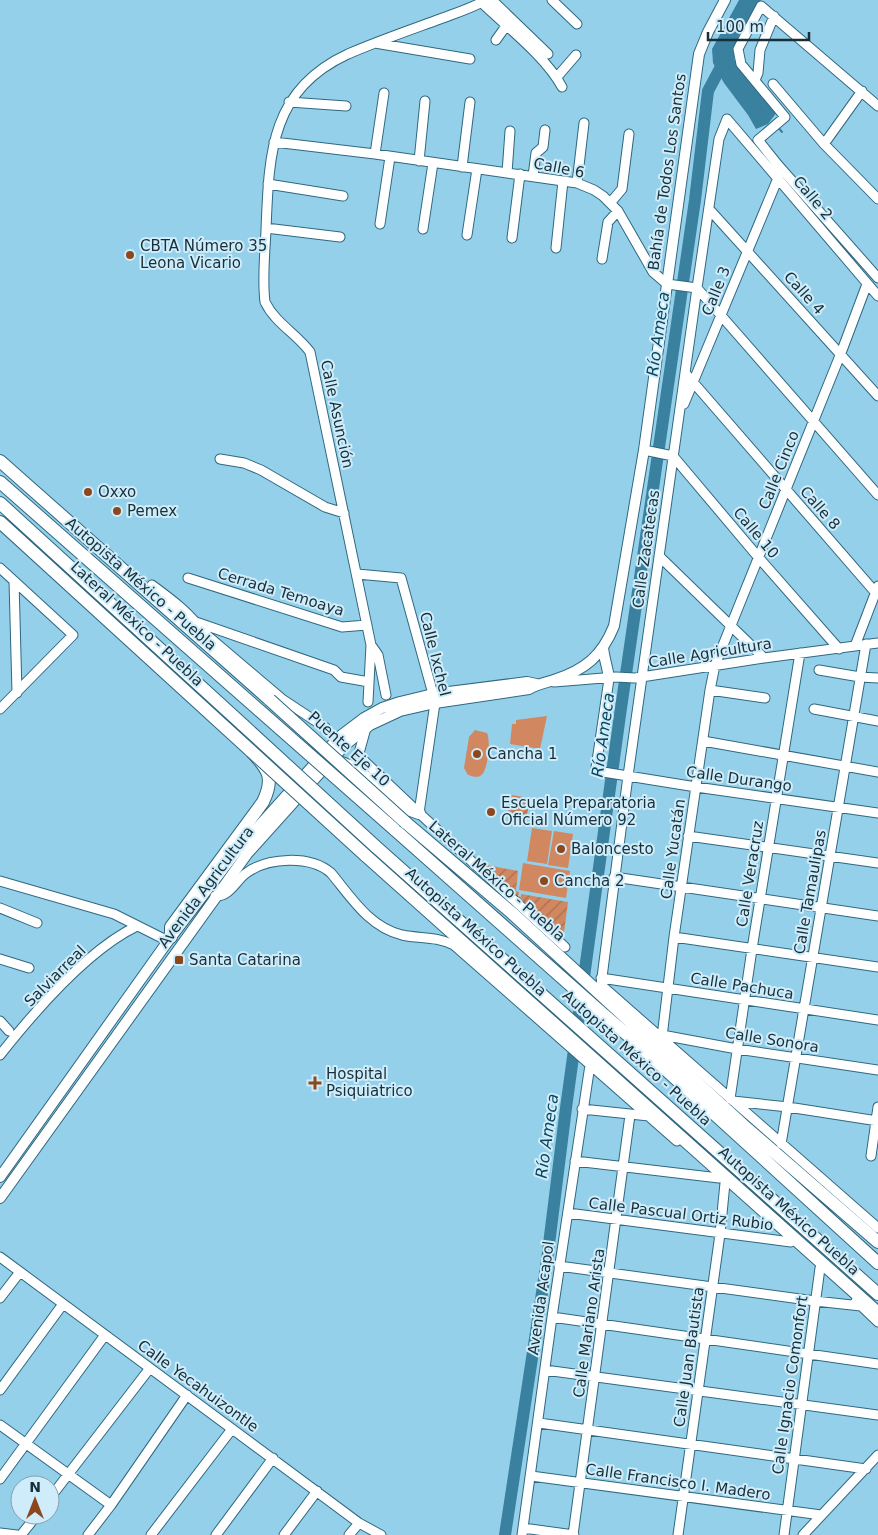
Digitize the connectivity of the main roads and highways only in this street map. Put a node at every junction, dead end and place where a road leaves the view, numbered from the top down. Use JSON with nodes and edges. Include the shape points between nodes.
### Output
{"nodes":[{"id":1,"x":725,"y":0,"type":"edge"},
{"id":2,"x":0,"y":461,"type":"edge"},
{"id":3,"x":0,"y":482,"type":"edge"},
{"id":4,"x":0,"y":503,"type":"edge"},
{"id":5,"x":0,"y":522,"type":"edge"},
{"id":6,"x":603,"y":647,"type":"junction"},
{"id":7,"x":613,"y":678,"type":"road end"},
{"id":8,"x":541,"y":683,"type":"joint"},
{"id":9,"x":434,"y":699,"type":"junction"},
{"id":10,"x":270,"y":700,"type":"joint"},
{"id":11,"x":260,"y":711,"type":"joint"},
{"id":12,"x":251,"y":751,"type":"junction"},
{"id":13,"x":339,"y":762,"type":"junction"},
{"id":14,"x":418,"y":813,"type":"road end"},
{"id":15,"x":405,"y":822,"type":"joint"},
{"id":16,"x":394,"y":829,"type":"joint"},
{"id":17,"x":370,"y":850,"type":"junction"},
{"id":18,"x":169,"y":939,"type":"junction"},
{"id":19,"x":0,"y":1176,"type":"edge"},
{"id":20,"x":0,"y":1198,"type":"edge"},
{"id":21,"x":878,"y":1242,"type":"edge"},
{"id":22,"x":878,"y":1263,"type":"edge"},
{"id":23,"x":878,"y":1294,"type":"edge"},
{"id":24,"x":878,"y":1313,"type":"edge"}],
"edges":[{"from":1,"to":6,"type":"main road","name":"Bahía de Todos Los Santos","via":[[698,54],[646,451],[614,626]]},
{"from":2,"to":10,"type":"highway","name":"Lateral México - Puebla","via":[[211,644]]},
{"from":3,"to":11,"type":"highway","name":"Autopista México - Puebla"},
{"from":4,"to":17,"type":"highway","bridge":true,"via":[[243,725]]},
{"from":5,"to":12,"type":"highway","name":"Lateral México - Puebla"},
{"from":6,"to":7,"type":"main road","via":[[604,661]]},
{"from":6,"to":8,"type":"main road","name":"Bahía de Todos Los Santos","via":[[589,664],[568,676]]},
{"from":8,"to":9,"type":"main road","name":"Avenida Agricultura","via":[[527,682]]},
{"from":9,"to":18,"type":"main road","name":"Avenida Agricultura","via":[[382,708],[339,737],[239,848]]},
{"from":9,"to":20,"type":"main road","name":"Avenida Agricultura","via":[[366,728],[345,745],[247,854]]},
{"from":10,"to":13,"type":"highway","name":"Puente Eje 10","bridge":true},
{"from":11,"to":16,"type":"highway","name":"Puente Eje 10","bridge":true},
{"from":12,"to":17,"type":"highway","bridge":true},
{"from":12,"to":18,"type":"highway","via":[[267,770],[266,794],[171,927]]},
{"from":13,"to":14,"type":"highway","via":[[355,768],[402,807]]},
{"from":13,"to":15,"type":"highway","name":"Puente Eje 10","bridge":true},
{"from":15,"to":21,"type":"highway","name":"Lateral México - Puebla","via":[[747,1121]]},
{"from":16,"to":22,"type":"highway","name":"Autopista México - Puebla","via":[[631,1038]]},
{"from":17,"to":23,"type":"highway","name":"Autopista México - Puebla","via":[[584,1031]]},
{"from":17,"to":24,"type":"highway","name":"Autopista México Puebla","via":[[590,1062]]},
{"from":18,"to":19,"type":"main road","name":"Avenida Agricultura"}]}
